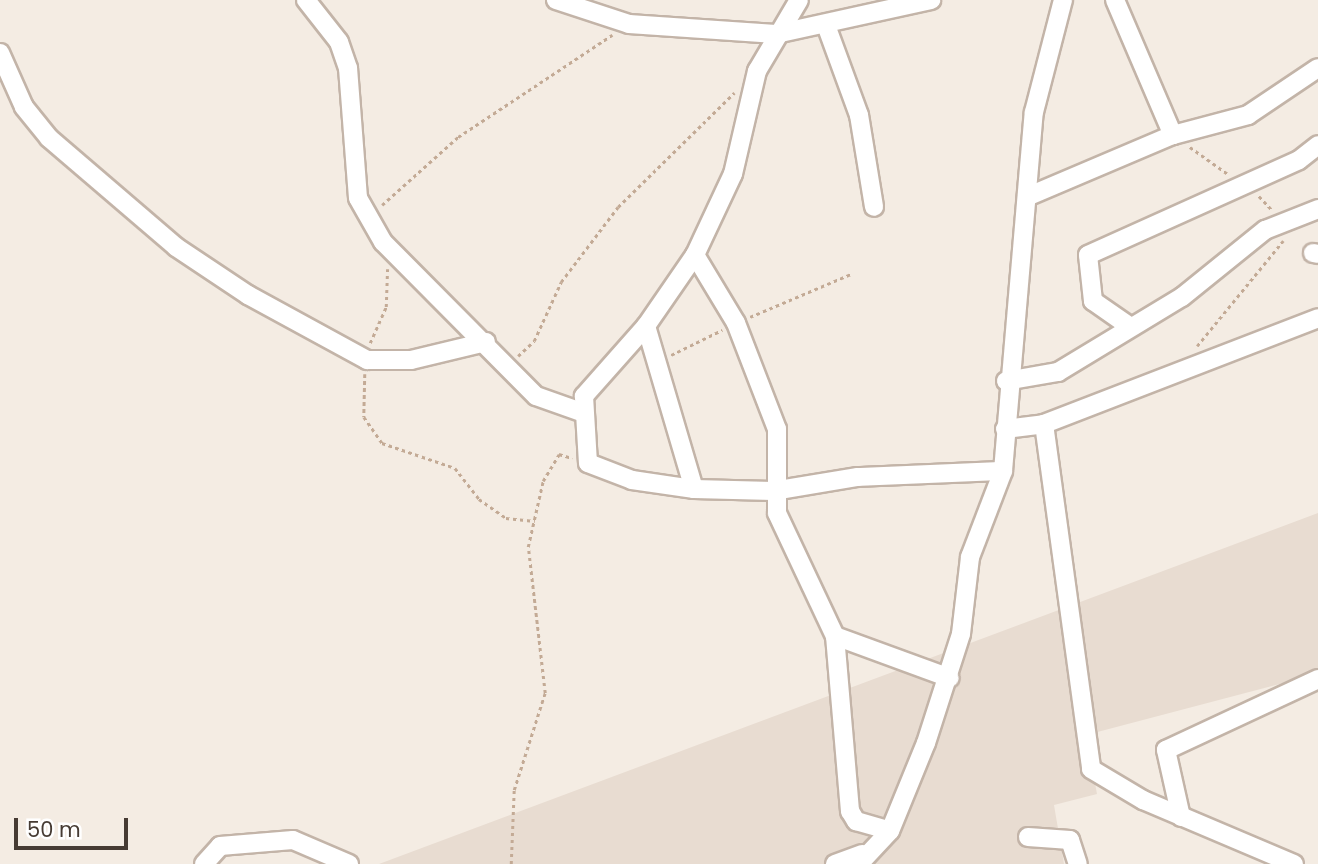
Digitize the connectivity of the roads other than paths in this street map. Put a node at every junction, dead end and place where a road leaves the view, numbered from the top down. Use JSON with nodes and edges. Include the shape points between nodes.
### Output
{"nodes":[{"id":1,"x":306,"y":0,"type":"edge"},
{"id":2,"x":556,"y":0,"type":"edge"},
{"id":3,"x":799,"y":0,"type":"edge"},
{"id":4,"x":931,"y":0,"type":"edge"},
{"id":5,"x":1063,"y":0,"type":"edge"},
{"id":6,"x":1115,"y":0,"type":"edge"},
{"id":7,"x":826,"y":26,"type":"junction"},
{"id":8,"x":776,"y":34,"type":"junction"},
{"id":9,"x":0,"y":53,"type":"edge"},
{"id":10,"x":1318,"y":68,"type":"edge"},
{"id":11,"x":1173,"y":135,"type":"junction"},
{"id":12,"x":1318,"y":145,"type":"edge"},
{"id":13,"x":1029,"y":196,"type":"junction"},
{"id":14,"x":874,"y":207,"type":"dead end"},
{"id":15,"x":1318,"y":209,"type":"edge"},
{"id":16,"x":695,"y":255,"type":"junction"},
{"id":17,"x":1318,"y":318,"type":"edge"},
{"id":18,"x":646,"y":326,"type":"junction"},
{"id":19,"x":1129,"y":326,"type":"junction"},
{"id":20,"x":486,"y":342,"type":"junction"},
{"id":21,"x":1006,"y":381,"type":"junction"},
{"id":22,"x":581,"y":412,"type":"junction"},
{"id":23,"x":1044,"y":424,"type":"junction"},
{"id":24,"x":1005,"y":429,"type":"junction"},
{"id":25,"x":1003,"y":471,"type":"junction"},
{"id":26,"x":694,"y":489,"type":"junction"},
{"id":27,"x":773,"y":491,"type":"junction"},
{"id":28,"x":835,"y":636,"type":"junction"},
{"id":29,"x":950,"y":678,"type":"junction"},
{"id":30,"x":1318,"y":679,"type":"edge"},
{"id":31,"x":1181,"y":817,"type":"junction"},
{"id":32,"x":890,"y":831,"type":"junction"},
{"id":33,"x":1028,"y":837,"type":"dead end"},
{"id":34,"x":860,"y":859,"type":"edge"},
{"id":35,"x":204,"y":864,"type":"edge"},
{"id":36,"x":349,"y":864,"type":"edge"},
{"id":37,"x":835,"y":864,"type":"edge"},
{"id":38,"x":1078,"y":864,"type":"edge"},
{"id":39,"x":1294,"y":864,"type":"edge"}],
"edges":[{"from":1,"to":20,"type":"street","via":[[339,42],[348,68],[352,162],[369,217],[383,242]]},
{"from":2,"to":8,"type":"street","via":[[629,24]]},
{"from":3,"to":8,"type":"street"},
{"from":4,"to":7,"type":"street"},
{"from":5,"to":13,"type":"street","via":[[1034,112]]},
{"from":6,"to":11,"type":"street"},
{"from":7,"to":8,"type":"street"},
{"from":7,"to":14,"type":"street","via":[[859,115]]},
{"from":8,"to":16,"type":"street","via":[[757,71],[733,174]]},
{"from":9,"to":20,"type":"street","via":[[36,124],[152,227],[248,295],[367,360],[411,360]]},
{"from":10,"to":11,"type":"street","via":[[1248,115]]},
{"from":11,"to":13,"type":"street"},
{"from":12,"to":19,"type":"street","via":[[1299,160],[1088,255],[1093,301]]},
{"from":13,"to":21,"type":"street"},
{"from":15,"to":19,"type":"street","via":[[1265,230],[1182,297]]},
{"from":16,"to":18,"type":"street"},
{"from":16,"to":27,"type":"street","via":[[736,323],[778,429]]},
{"from":17,"to":23,"type":"street"},
{"from":18,"to":22,"type":"street","via":[[592,382]]},
{"from":18,"to":26,"type":"street"},
{"from":19,"to":21,"type":"street","via":[[1058,372]]},
{"from":20,"to":22,"type":"street","via":[[536,396]]},
{"from":21,"to":24,"type":"street"},
{"from":22,"to":26,"type":"street","via":[[588,463],[632,480]]},
{"from":23,"to":24,"type":"street"},
{"from":23,"to":31,"type":"street","via":[[1091,769]]},
{"from":24,"to":25,"type":"street"},
{"from":25,"to":27,"type":"street","via":[[858,477]]},
{"from":25,"to":29,"type":"street","via":[[970,557]]},
{"from":26,"to":27,"type":"street"},
{"from":27,"to":28,"type":"street","via":[[798,568]]},
{"from":28,"to":29,"type":"street"},
{"from":28,"to":32,"type":"street","via":[[850,811],[856,821]]},
{"from":29,"to":32,"type":"street"},
{"from":30,"to":31,"type":"street","via":[[1166,750]]},
{"from":31,"to":39,"type":"street"},
{"from":32,"to":34,"type":"street"},
{"from":33,"to":38,"type":"street","via":[[1070,840]]},
{"from":34,"to":37,"type":"street"},
{"from":35,"to":36,"type":"street","via":[[220,846],[281,840]]}]}
